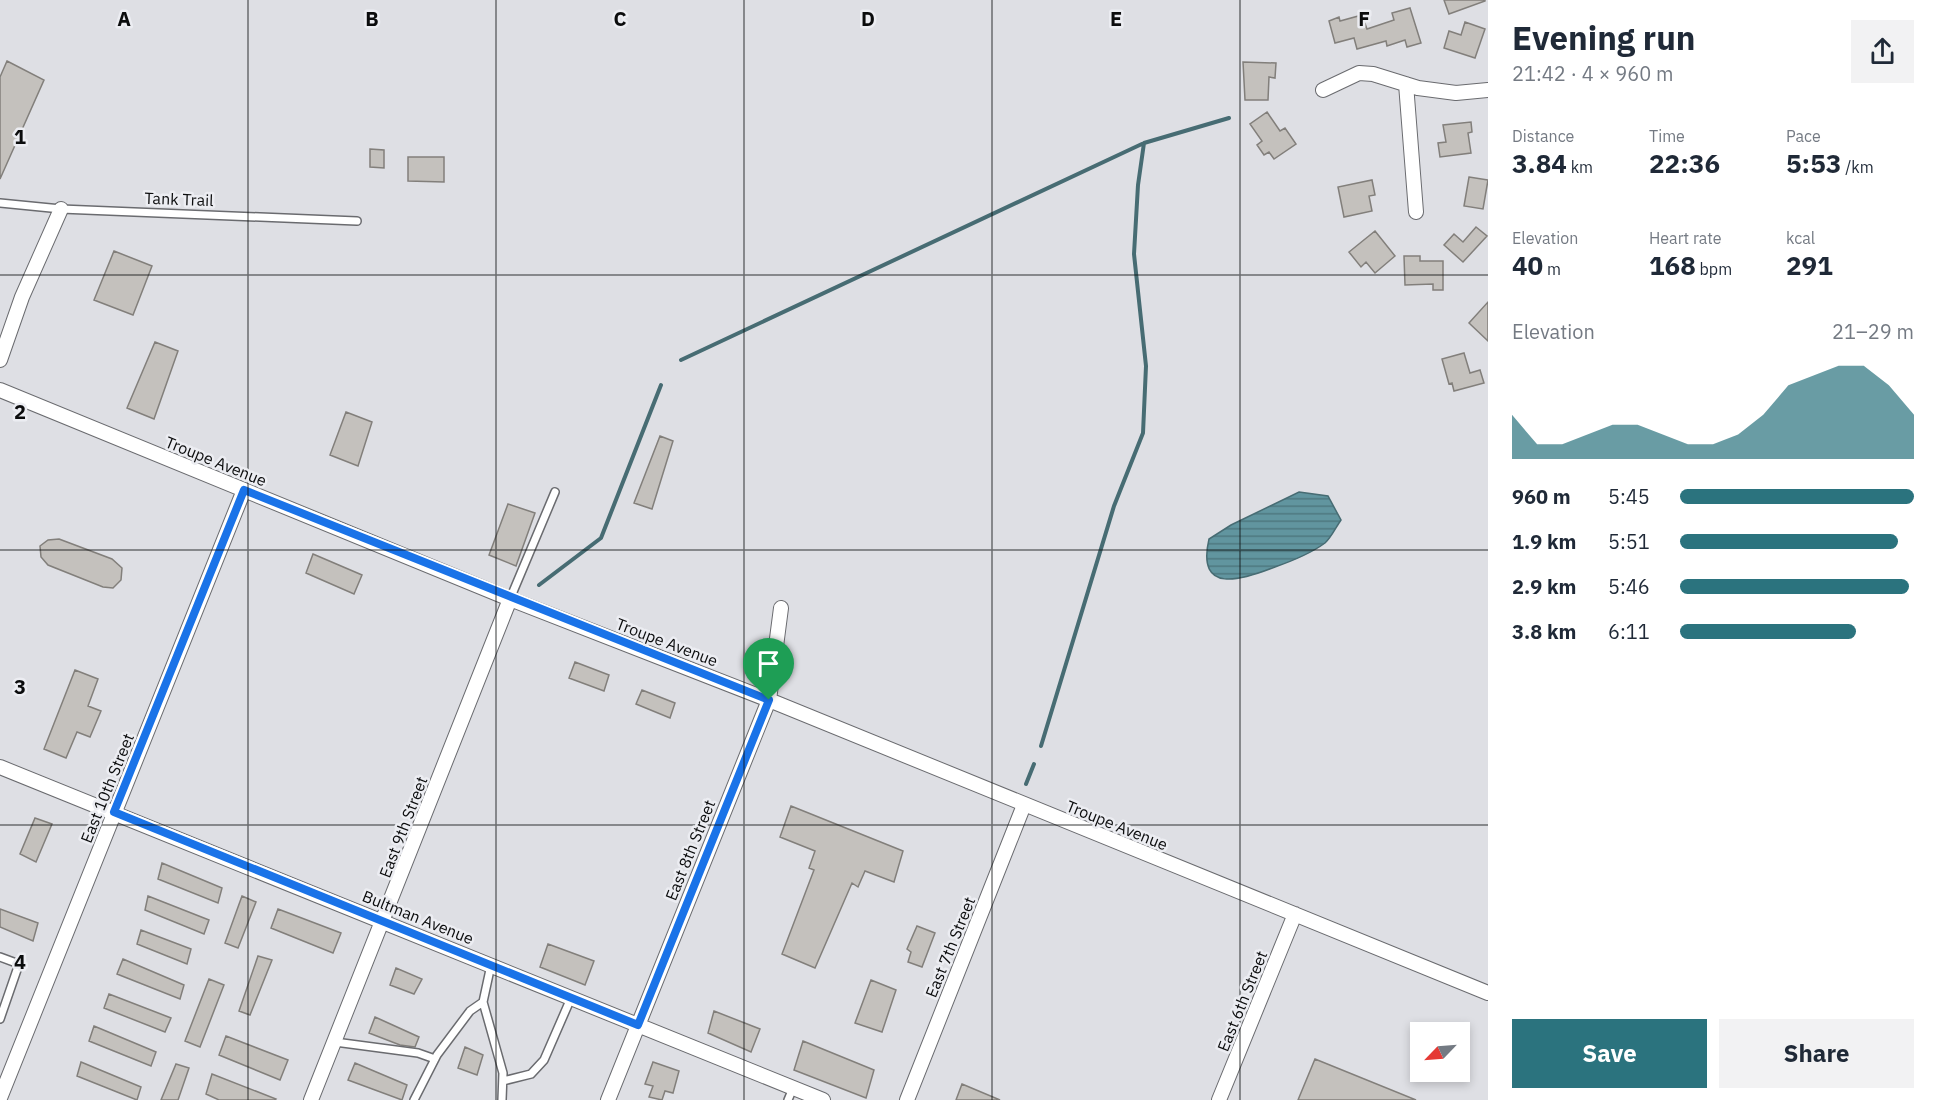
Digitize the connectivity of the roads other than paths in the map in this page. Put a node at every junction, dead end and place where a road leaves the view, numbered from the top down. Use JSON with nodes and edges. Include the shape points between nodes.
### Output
{"nodes":[{"id":1,"x":1406,"y":84,"type":"junction"},
{"id":2,"x":1323,"y":90,"type":"dead end"},
{"id":3,"x":1488,"y":90,"type":"edge"},
{"id":4,"x":0,"y":203,"type":"edge"},
{"id":5,"x":61,"y":209,"type":"junction"},
{"id":6,"x":1416,"y":212,"type":"dead end"},
{"id":7,"x":357,"y":221,"type":"dead end"},
{"id":8,"x":0,"y":360,"type":"edge"},
{"id":9,"x":0,"y":390,"type":"edge"},
{"id":10,"x":244,"y":490,"type":"junction"},
{"id":11,"x":555,"y":492,"type":"dead end"},
{"id":12,"x":510,"y":599,"type":"junction"},
{"id":13,"x":781,"y":608,"type":"dead end"},
{"id":14,"x":769,"y":700,"type":"junction"},
{"id":15,"x":0,"y":767,"type":"edge"},
{"id":16,"x":1024,"y":805,"type":"junction"},
{"id":17,"x":114,"y":812,"type":"junction"},
{"id":18,"x":1295,"y":914,"type":"junction"},
{"id":19,"x":384,"y":920,"type":"junction"},
{"id":20,"x":0,"y":957,"type":"edge"},
{"id":21,"x":491,"y":964,"type":"junction"},
{"id":22,"x":1488,"y":993,"type":"edge"},
{"id":23,"x":571,"y":998,"type":"junction"},
{"id":24,"x":483,"y":1002,"type":"junction"},
{"id":25,"x":1,"y":1011,"type":"edge"},
{"id":26,"x":0,"y":1019,"type":"edge"},
{"id":27,"x":638,"y":1025,"type":"junction"},
{"id":28,"x":335,"y":1042,"type":"junction"},
{"id":29,"x":435,"y":1059,"type":"junction"},
{"id":30,"x":5,"y":1071,"type":"edge"},
{"id":31,"x":503,"y":1081,"type":"junction"},
{"id":32,"x":791,"y":1094,"type":"edge"},
{"id":33,"x":0,"y":1098,"type":"edge"},
{"id":34,"x":311,"y":1100,"type":"edge"},
{"id":35,"x":414,"y":1100,"type":"edge"},
{"id":36,"x":502,"y":1100,"type":"edge"},
{"id":37,"x":608,"y":1100,"type":"edge"},
{"id":38,"x":823,"y":1100,"type":"edge"},
{"id":39,"x":907,"y":1100,"type":"edge"},
{"id":40,"x":1219,"y":1100,"type":"edge"}],
"edges":[{"from":1,"to":2,"type":"street","via":[[1359,73]]},
{"from":1,"to":3,"type":"street","via":[[1456,93]]},
{"from":1,"to":6,"type":"street"},
{"from":4,"to":5,"type":"lane","name":"Tank Trail"},
{"from":5,"to":7,"type":"lane","name":"Tank Trail"},
{"from":5,"to":8,"type":"street","via":[[22,297]]},
{"from":9,"to":10,"type":"street","name":"Troupe Avenue"},
{"from":10,"to":12,"type":"street","name":"Troupe Avenue"},
{"from":10,"to":17,"type":"street","name":"East 10th Street"},
{"from":11,"to":12,"type":"lane"},
{"from":12,"to":14,"type":"street","name":"Troupe Avenue"},
{"from":12,"to":19,"type":"street","name":"East 9th Street"},
{"from":13,"to":14,"type":"street","name":"East 8th Street"},
{"from":14,"to":16,"type":"street","name":"Troupe Avenue"},
{"from":14,"to":27,"type":"street","name":"East 8th Street"},
{"from":15,"to":17,"type":"street","name":"Bultman Avenue"},
{"from":16,"to":18,"type":"street","name":"Troupe Avenue"},
{"from":16,"to":39,"type":"street","name":"East 7th Street"},
{"from":17,"to":19,"type":"street","name":"Bultman Avenue"},
{"from":17,"to":30,"type":"street","name":"East 10th Street"},
{"from":18,"to":22,"type":"street","name":"Troupe Avenue"},
{"from":18,"to":40,"type":"street","name":"East 6th Street"},
{"from":19,"to":21,"type":"street","name":"Bultman Avenue"},
{"from":19,"to":28,"type":"street","name":"East 9th Street"},
{"from":20,"to":25,"type":"lane","via":[[19,964]]},
{"from":21,"to":23,"type":"street","name":"Bultman Avenue"},
{"from":21,"to":24,"type":"lane"},
{"from":23,"to":27,"type":"street","name":"Bultman Avenue"},
{"from":23,"to":31,"type":"lane","via":[[544,1060],[531,1074]]},
{"from":24,"to":29,"type":"lane","via":[[470,1011]]},
{"from":24,"to":31,"type":"lane"},
{"from":25,"to":26,"type":"lane"},
{"from":27,"to":32,"type":"street","name":"Bultman Avenue"},
{"from":27,"to":37,"type":"street","name":"East 8th Street"},
{"from":28,"to":29,"type":"lane"},
{"from":28,"to":34,"type":"street","name":"East 9th Street"},
{"from":29,"to":35,"type":"lane"},
{"from":30,"to":33,"type":"street","name":"East 10th Street"},
{"from":31,"to":36,"type":"lane"},
{"from":32,"to":38,"type":"street","name":"Bultman Avenue"}]}
